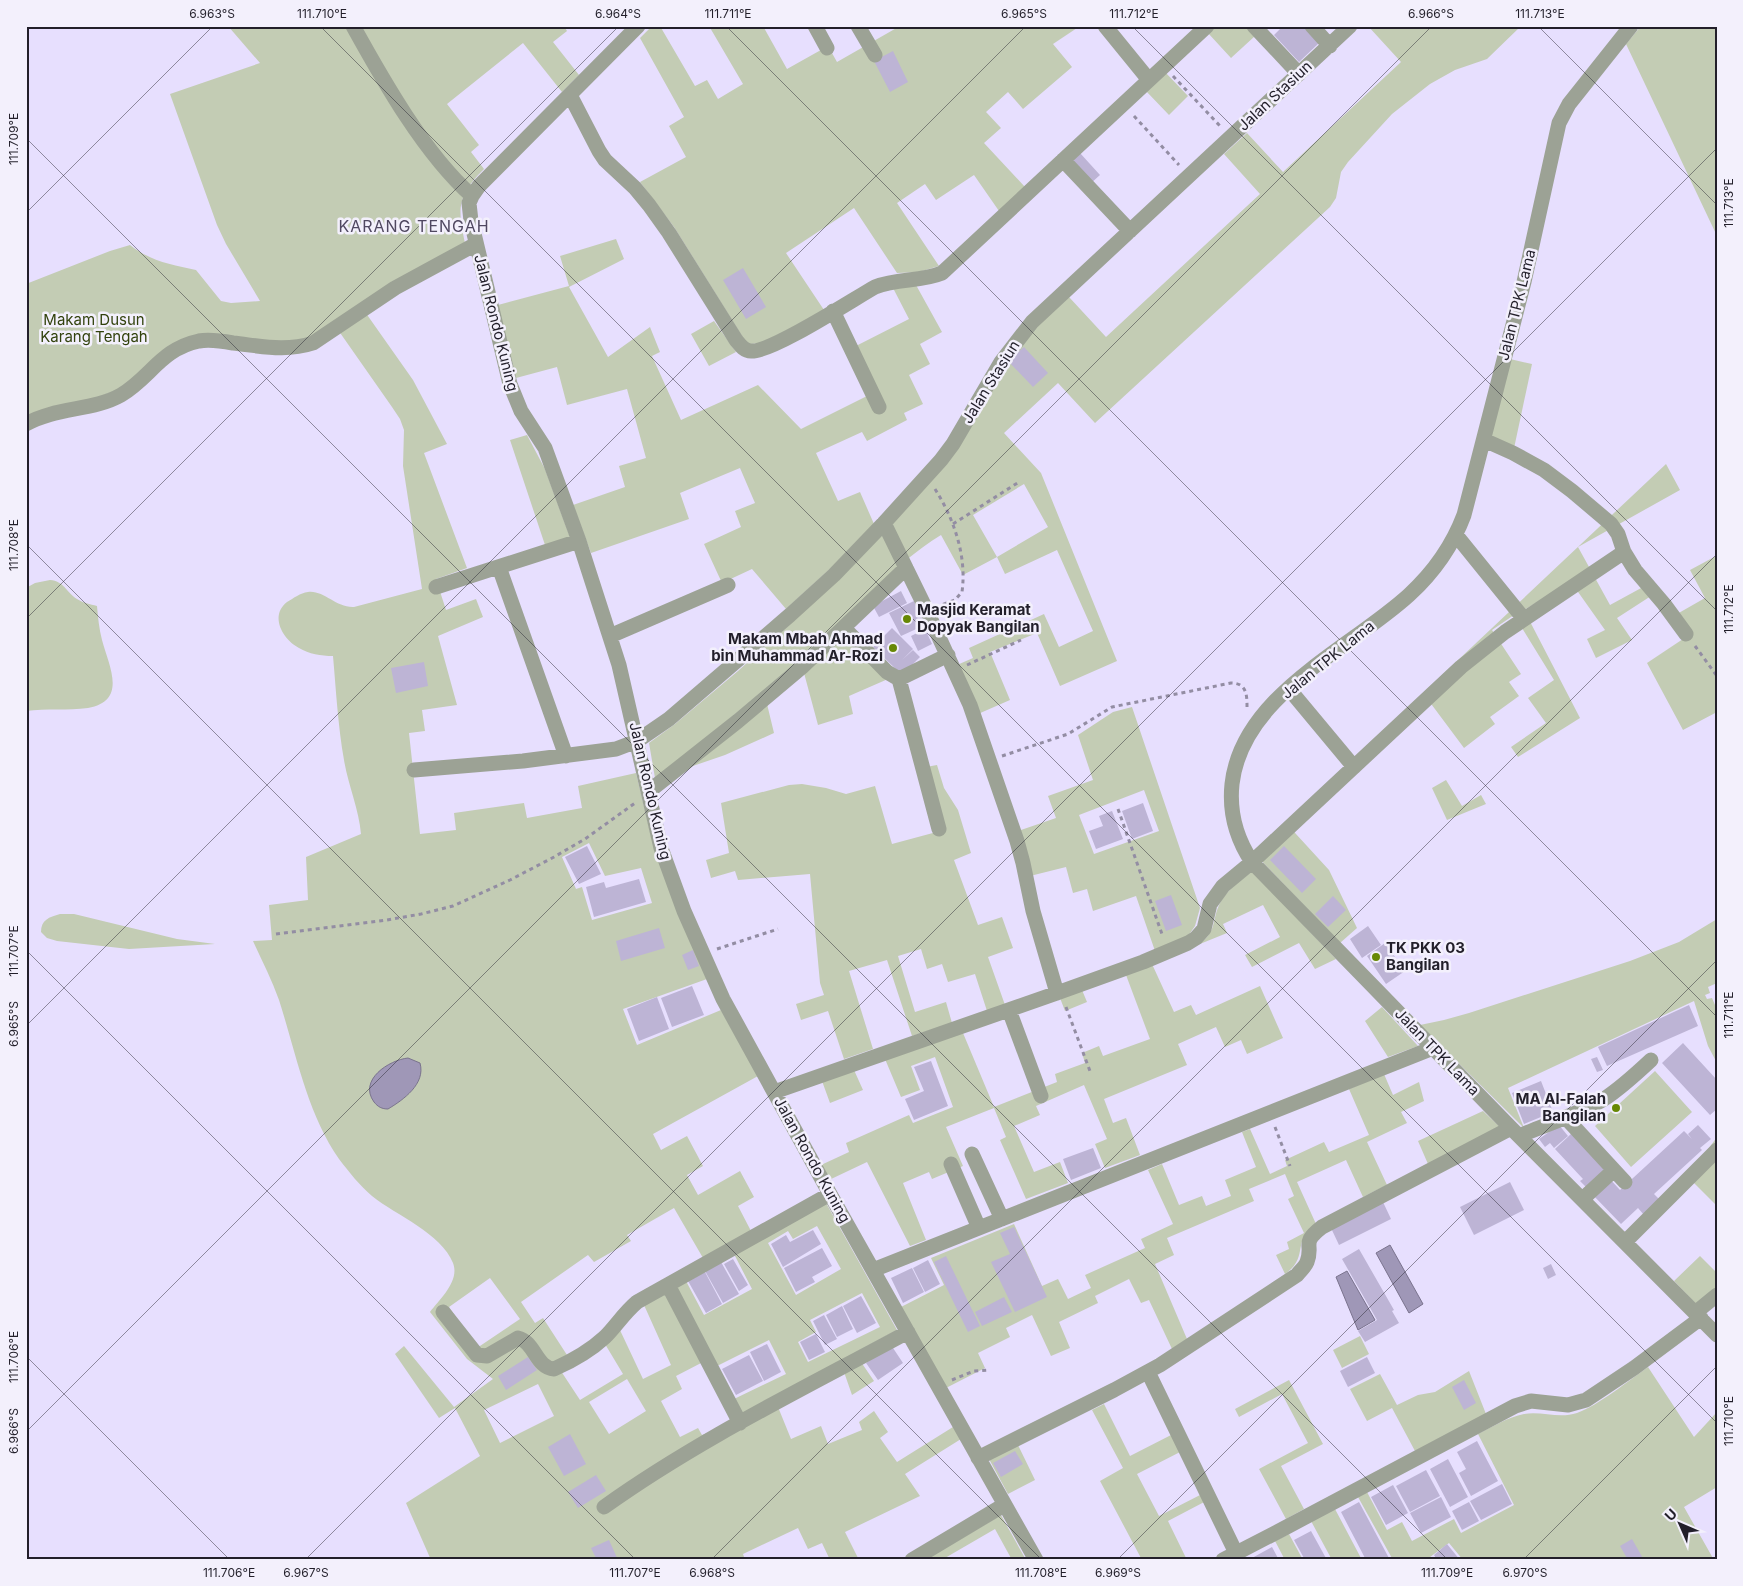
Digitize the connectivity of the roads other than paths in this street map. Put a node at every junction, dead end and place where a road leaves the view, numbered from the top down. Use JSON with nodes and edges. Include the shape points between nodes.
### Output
{"nodes":[{"id":1,"x":353,"y":26,"type":"edge"},
{"id":2,"x":638,"y":26,"type":"edge"},
{"id":3,"x":816,"y":26,"type":"edge"},
{"id":4,"x":858,"y":26,"type":"edge"},
{"id":5,"x":1105,"y":26,"type":"edge"},
{"id":6,"x":1207,"y":26,"type":"edge"},
{"id":7,"x":1254,"y":26,"type":"edge"},
{"id":8,"x":1312,"y":26,"type":"edge"},
{"id":9,"x":1350,"y":26,"type":"edge"},
{"id":10,"x":1631,"y":26,"type":"edge"},
{"id":11,"x":1330,"y":46,"type":"junction"},
{"id":12,"x":827,"y":48,"type":"dead end"},
{"id":13,"x":875,"y":55,"type":"dead end"},
{"id":14,"x":1299,"y":74,"type":"junction"},
{"id":15,"x":1149,"y":80,"type":"junction"},
{"id":16,"x":570,"y":95,"type":"junction"},
{"id":17,"x":1063,"y":160,"type":"junction"},
{"id":18,"x":472,"y":196,"type":"junction"},
{"id":19,"x":1130,"y":231,"type":"junction"},
{"id":20,"x":476,"y":244,"type":"junction"},
{"id":21,"x":833,"y":311,"type":"junction"},
{"id":22,"x":879,"y":407,"type":"dead end"},
{"id":23,"x":26,"y":424,"type":"edge"},
{"id":24,"x":1484,"y":440,"type":"junction"},
{"id":25,"x":884,"y":523,"type":"junction"},
{"id":26,"x":1456,"y":535,"type":"junction"},
{"id":27,"x":579,"y":541,"type":"junction"},
{"id":28,"x":1624,"y":552,"type":"junction"},
{"id":29,"x":499,"y":567,"type":"junction"},
{"id":30,"x":906,"y":568,"type":"junction"},
{"id":31,"x":728,"y":584,"type":"dead end"},
{"id":32,"x":436,"y":587,"type":"dead end"},
{"id":33,"x":1524,"y":618,"type":"junction"},
{"id":34,"x":844,"y":628,"type":"junction"},
{"id":35,"x":1686,"y":634,"type":"road end"},
{"id":36,"x":610,"y":636,"type":"junction"},
{"id":37,"x":948,"y":655,"type":"junction"},
{"id":38,"x":899,"y":679,"type":"junction"},
{"id":39,"x":1289,"y":689,"type":"junction"},
{"id":40,"x":637,"y":741,"type":"junction"},
{"id":41,"x":566,"y":756,"type":"junction"},
{"id":42,"x":1354,"y":767,"type":"junction"},
{"id":43,"x":414,"y":770,"type":"dead end"},
{"id":44,"x":648,"y":792,"type":"junction"},
{"id":45,"x":939,"y":829,"type":"dead end"},
{"id":46,"x":1252,"y":862,"type":"junction"},
{"id":47,"x":1059,"y":993,"type":"junction"},
{"id":48,"x":1009,"y":1010,"type":"junction"},
{"id":49,"x":1433,"y":1048,"type":"junction"},
{"id":50,"x":1651,"y":1060,"type":"dead end"},
{"id":51,"x":774,"y":1092,"type":"junction"},
{"id":52,"x":1041,"y":1096,"type":"dead end"},
{"id":53,"x":1564,"y":1117,"type":"junction"},
{"id":54,"x":1515,"y":1132,"type":"junction"},
{"id":55,"x":1717,"y":1150,"type":"edge"},
{"id":56,"x":972,"y":1154,"type":"dead end"},
{"id":57,"x":951,"y":1164,"type":"dead end"},
{"id":58,"x":1614,"y":1170,"type":"junction"},
{"id":59,"x":1625,"y":1182,"type":"dead end"},
{"id":60,"x":830,"y":1194,"type":"junction"},
{"id":61,"x":1588,"y":1194,"type":"dead end"},
{"id":62,"x":1002,"y":1219,"type":"junction"},
{"id":63,"x":979,"y":1228,"type":"junction"},
{"id":64,"x":1625,"y":1242,"type":"junction"},
{"id":65,"x":872,"y":1270,"type":"junction"},
{"id":66,"x":668,"y":1285,"type":"junction"},
{"id":67,"x":1717,"y":1295,"type":"edge"},
{"id":68,"x":443,"y":1312,"type":"dead end"},
{"id":69,"x":1698,"y":1315,"type":"junction"},
{"id":70,"x":908,"y":1332,"type":"junction"},
{"id":71,"x":1717,"y":1335,"type":"edge"},
{"id":72,"x":1148,"y":1372,"type":"junction"},
{"id":73,"x":740,"y":1422,"type":"junction"},
{"id":74,"x":978,"y":1458,"type":"junction"},
{"id":75,"x":1004,"y":1505,"type":"junction"},
{"id":76,"x":604,"y":1507,"type":"dead end"},
{"id":77,"x":1230,"y":1556,"type":"edge"},
{"id":78,"x":912,"y":1560,"type":"edge"},
{"id":79,"x":1036,"y":1560,"type":"edge"}],
"edges":[{"from":1,"to":18,"type":"street","via":[[416,129]]},
{"from":2,"to":16,"type":"street"},
{"from":3,"to":12,"type":"street"},
{"from":4,"to":13,"type":"street"},
{"from":5,"to":15,"type":"street"},
{"from":6,"to":15,"type":"street"},
{"from":7,"to":14,"type":"street"},
{"from":8,"to":11,"type":"street"},
{"from":9,"to":11,"type":"street","name":"Jalan Stasiun"},
{"from":10,"to":24,"type":"street","name":"Jalan TPK Lama","via":[[1569,104],[1559,123]]},
{"from":11,"to":14,"type":"street","name":"Jalan Stasiun"},
{"from":14,"to":19,"type":"street","name":"Jalan Stasiun"},
{"from":15,"to":17,"type":"street"},
{"from":16,"to":18,"type":"street"},
{"from":16,"to":21,"type":"street","via":[[599,151],[649,205],[742,348],[748,351],[765,349]]},
{"from":17,"to":19,"type":"street"},
{"from":17,"to":21,"type":"street","via":[[942,272],[927,278],[887,282]]},
{"from":18,"to":20,"type":"street","name":"Jalan Rondo Kuning","via":[[469,212]]},
{"from":19,"to":25,"type":"street","name":"Jalan Stasiun","via":[[1018,338],[953,444]]},
{"from":20,"to":23,"type":"street","via":[[395,288],[313,342],[298,348],[279,349],[200,340],[174,350],[122,394],[94,404],[50,413]]},
{"from":20,"to":27,"type":"street","name":"Jalan Rondo Kuning","via":[[510,384],[521,411],[545,448]]},
{"from":21,"to":22,"type":"street"},
{"from":24,"to":26,"type":"street","name":"Jalan TPK Lama"},
{"from":24,"to":28,"type":"street","via":[[1537,465],[1572,491],[1611,524]]},
{"from":25,"to":30,"type":"street"},
{"from":25,"to":40,"type":"street","name":"Jalan Stasiun","via":[[783,622],[694,699]]},
{"from":26,"to":33,"type":"street"},
{"from":26,"to":39,"type":"street","name":"Jalan TPK Lama","via":[[1433,570],[1408,596]]},
{"from":27,"to":29,"type":"street"},
{"from":27,"to":36,"type":"street","name":"Jalan Rondo Kuning"},
{"from":28,"to":33,"type":"street"},
{"from":28,"to":35,"type":"street"},
{"from":29,"to":32,"type":"street"},
{"from":29,"to":41,"type":"street"},
{"from":30,"to":34,"type":"street"},
{"from":30,"to":37,"type":"street"},
{"from":31,"to":36,"type":"street"},
{"from":33,"to":42,"type":"street","via":[[1461,667]]},
{"from":34,"to":38,"type":"street","via":[[887,672]]},
{"from":34,"to":44,"type":"street","via":[[760,703]]},
{"from":36,"to":40,"type":"street","name":"Jalan Rondo Kuning"},
{"from":37,"to":38,"type":"street"},
{"from":37,"to":47,"type":"street","via":[[970,705],[1017,841],[1033,911]]},
{"from":38,"to":45,"type":"street"},
{"from":39,"to":42,"type":"street"},
{"from":39,"to":46,"type":"street","name":"Jalan TPK Lama","via":[[1246,738],[1234,773],[1233,821]]},
{"from":40,"to":41,"type":"street","name":"Jalan Stasiun","via":[[616,748]]},
{"from":40,"to":44,"type":"street","name":"Jalan Rondo Kuning"},
{"from":41,"to":43,"type":"street","name":"Jalan Stasiun"},
{"from":42,"to":46,"type":"street"},
{"from":44,"to":51,"type":"street","name":"Jalan Rondo Kuning","via":[[661,848],[702,954]]},
{"from":46,"to":47,"type":"street","via":[[1230,878],[1216,895],[1201,933],[1188,943]]},
{"from":46,"to":49,"type":"street","name":"Jalan TPK Lama"},
{"from":47,"to":48,"type":"street"},
{"from":48,"to":51,"type":"street"},
{"from":48,"to":52,"type":"street"},
{"from":49,"to":54,"type":"street","name":"Jalan TPK Lama"},
{"from":49,"to":62,"type":"street"},
{"from":50,"to":53,"type":"street","via":[[1603,1099]]},
{"from":51,"to":60,"type":"street","name":"Jalan Rondo Kuning"},
{"from":53,"to":54,"type":"street"},
{"from":53,"to":58,"type":"street"},
{"from":54,"to":64,"type":"street","name":"Jalan TPK Lama"},
{"from":54,"to":72,"type":"street","via":[[1322,1227],[1310,1238],[1308,1260],[1296,1275]]},
{"from":55,"to":64,"type":"street"},
{"from":56,"to":62,"type":"street"},
{"from":57,"to":63,"type":"street"},
{"from":58,"to":59,"type":"street"},
{"from":58,"to":61,"type":"street"},
{"from":60,"to":65,"type":"street","name":"Jalan Rondo Kuning"},
{"from":60,"to":66,"type":"street"},
{"from":62,"to":63,"type":"street"},
{"from":63,"to":65,"type":"street"},
{"from":64,"to":69,"type":"street","name":"Jalan TPK Lama"},
{"from":65,"to":70,"type":"street","name":"Jalan Rondo Kuning"},
{"from":66,"to":68,"type":"street","via":[[629,1309],[598,1342],[554,1369],[546,1367],[526,1342],[518,1338],[487,1356],[477,1355]]},
{"from":66,"to":73,"type":"street"},
{"from":67,"to":69,"type":"street"},
{"from":69,"to":71,"type":"street","name":"Jalan TPK Lama"},
{"from":69,"to":77,"type":"street","via":[[1634,1368],[1586,1400],[1568,1405],[1531,1400],[1515,1406]]},
{"from":70,"to":73,"type":"street"},
{"from":70,"to":74,"type":"street","name":"Jalan Rondo Kuning"},
{"from":72,"to":74,"type":"street"},
{"from":72,"to":77,"type":"street"},
{"from":73,"to":76,"type":"street","via":[[670,1462]]},
{"from":74,"to":75,"type":"street","name":"Jalan Rondo Kuning"},
{"from":75,"to":78,"type":"street"},
{"from":75,"to":79,"type":"street","name":"Jalan Rondo Kuning"}]}
